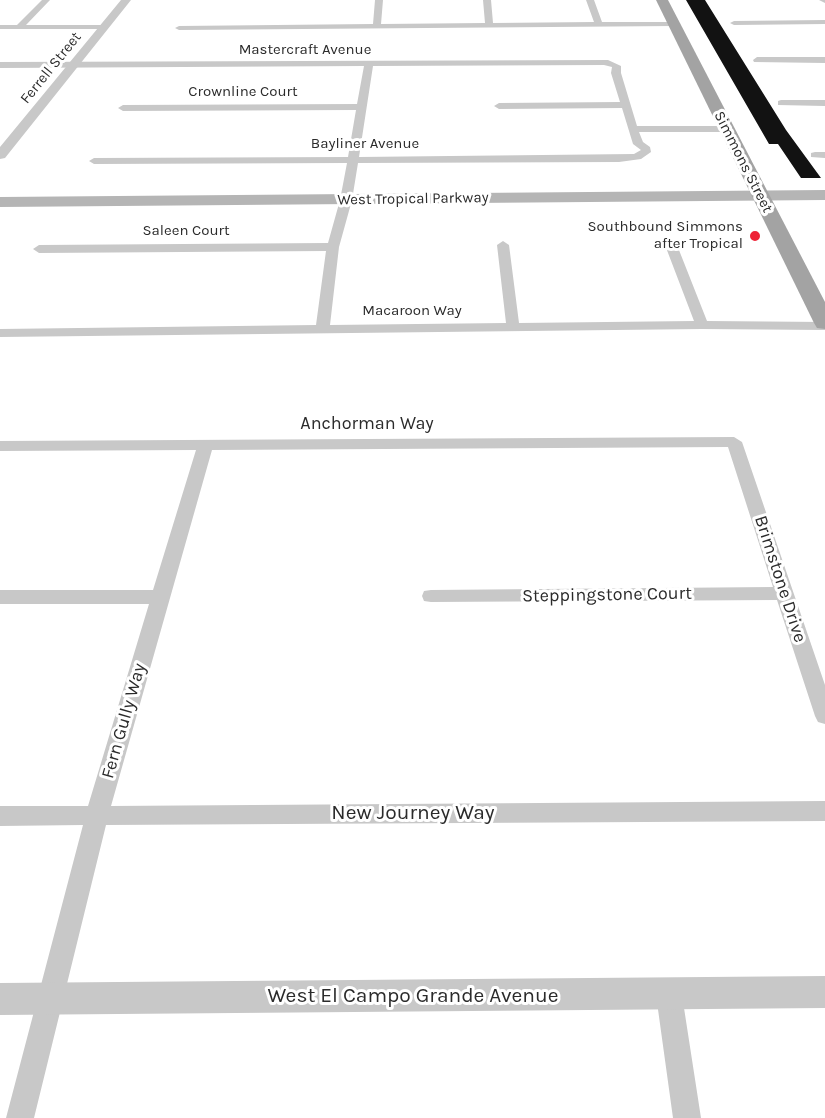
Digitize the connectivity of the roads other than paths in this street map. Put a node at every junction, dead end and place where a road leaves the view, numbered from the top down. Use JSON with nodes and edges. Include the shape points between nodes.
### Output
{"nodes":[{"id":1,"x":46,"y":0,"type":"edge"},
{"id":2,"x":126,"y":0,"type":"edge"},
{"id":3,"x":379,"y":0,"type":"edge"},
{"id":4,"x":487,"y":0,"type":"edge"},
{"id":5,"x":590,"y":0,"type":"edge"},
{"id":6,"x":662,"y":0,"type":"edge"},
{"id":7,"x":825,"y":22,"type":"edge"},
{"id":8,"x":734,"y":23,"type":"dead end"},
{"id":9,"x":674,"y":24,"type":"junction"},
{"id":10,"x":599,"y":25,"type":"junction"},
{"id":11,"x":377,"y":26,"type":"junction"},
{"id":12,"x":489,"y":26,"type":"junction"},
{"id":13,"x":0,"y":27,"type":"edge"},
{"id":14,"x":20,"y":27,"type":"junction"},
{"id":15,"x":104,"y":27,"type":"junction"},
{"id":16,"x":179,"y":28,"type":"dead end"},
{"id":17,"x":757,"y":60,"type":"dead end"},
{"id":18,"x":825,"y":60,"type":"edge"},
{"id":19,"x":369,"y":63,"type":"junction"},
{"id":20,"x":0,"y":65,"type":"edge"},
{"id":21,"x":74,"y":65,"type":"junction"},
{"id":22,"x":825,"y":102,"type":"edge"},
{"id":23,"x":781,"y":103,"type":"dead end"},
{"id":24,"x":626,"y":105,"type":"junction"},
{"id":25,"x":499,"y":106,"type":"dead end"},
{"id":26,"x":362,"y":107,"type":"junction"},
{"id":27,"x":123,"y":108,"type":"dead end"},
{"id":28,"x":633,"y":129,"type":"junction"},
{"id":29,"x":725,"y":129,"type":"junction"},
{"id":30,"x":0,"y":155,"type":"edge"},
{"id":31,"x":354,"y":159,"type":"junction"},
{"id":32,"x":94,"y":160,"type":"dead end"},
{"id":33,"x":825,"y":195,"type":"edge"},
{"id":34,"x":760,"y":196,"type":"junction"},
{"id":35,"x":346,"y":200,"type":"junction"},
{"id":36,"x":0,"y":202,"type":"edge"},
{"id":37,"x":503,"y":245,"type":"dead end"},
{"id":38,"x":671,"y":245,"type":"dead end"},
{"id":39,"x":333,"y":247,"type":"junction"},
{"id":40,"x":39,"y":249,"type":"dead end"},
{"id":41,"x":702,"y":325,"type":"junction"},
{"id":42,"x":825,"y":325,"type":"edge"},
{"id":43,"x":513,"y":327,"type":"junction"},
{"id":44,"x":323,"y":328,"type":"junction"},
{"id":45,"x":0,"y":333,"type":"edge"},
{"id":46,"x":734,"y":442,"type":"joint"},
{"id":47,"x":205,"y":445,"type":"junction"},
{"id":48,"x":0,"y":446,"type":"edge"},
{"id":49,"x":784,"y":593,"type":"junction"},
{"id":50,"x":431,"y":596,"type":"dead end"},
{"id":51,"x":0,"y":597,"type":"edge"},
{"id":52,"x":160,"y":597,"type":"junction"},
{"id":53,"x":819,"y":678,"type":"edge"},
{"id":54,"x":825,"y":716,"type":"edge"},
{"id":55,"x":825,"y":811,"type":"edge"},
{"id":56,"x":97,"y":815,"type":"junction"},
{"id":57,"x":0,"y":816,"type":"edge"},
{"id":58,"x":825,"y":992,"type":"edge"},
{"id":59,"x":669,"y":994,"type":"junction"},
{"id":60,"x":0,"y":999,"type":"edge"},
{"id":61,"x":50,"y":999,"type":"junction"},
{"id":62,"x":20,"y":1118,"type":"edge"},
{"id":63,"x":687,"y":1118,"type":"edge"}],
"edges":[{"from":1,"to":14,"type":"street"},
{"from":2,"to":15,"type":"street","name":"Ferrell Street"},
{"from":3,"to":11,"type":"street"},
{"from":4,"to":12,"type":"street"},
{"from":5,"to":10,"type":"street"},
{"from":6,"to":9,"type":"main road","name":"Simmons Street"},
{"from":7,"to":8,"type":"street"},
{"from":9,"to":10,"type":"street"},
{"from":9,"to":29,"type":"main road","name":"Simmons Street"},
{"from":10,"to":12,"type":"street"},
{"from":11,"to":12,"type":"street"},
{"from":11,"to":16,"type":"street"},
{"from":13,"to":14,"type":"street"},
{"from":14,"to":15,"type":"street"},
{"from":15,"to":21,"type":"street","name":"Ferrell Street"},
{"from":17,"to":18,"type":"street"},
{"from":19,"to":21,"type":"street","name":"Mastercraft Avenue"},
{"from":19,"to":24,"type":"street","name":"Mastercraft Avenue","via":[[610,64],[617,68]]},
{"from":19,"to":26,"type":"street"},
{"from":20,"to":21,"type":"street","name":"Mastercraft Avenue"},
{"from":21,"to":30,"type":"street","name":"Ferrell Street"},
{"from":22,"to":23,"type":"street"},
{"from":24,"to":25,"type":"street"},
{"from":24,"to":28,"type":"street"},
{"from":26,"to":27,"type":"street","name":"Crownline Court"},
{"from":26,"to":31,"type":"street"},
{"from":28,"to":29,"type":"street"},
{"from":28,"to":31,"type":"street","name":"Bayliner Avenue","via":[[638,144],[646,152],[619,159]]},
{"from":29,"to":34,"type":"main road","name":"Simmons Street"},
{"from":31,"to":32,"type":"street","name":"Bayliner Avenue"},
{"from":31,"to":35,"type":"street"},
{"from":33,"to":34,"type":"main road","name":"West Tropical Parkway"},
{"from":34,"to":35,"type":"main road","name":"West Tropical Parkway"},
{"from":34,"to":42,"type":"main road","name":"Simmons Street"},
{"from":35,"to":36,"type":"main road","name":"West Tropical Parkway"},
{"from":35,"to":39,"type":"street"},
{"from":37,"to":43,"type":"street"},
{"from":38,"to":41,"type":"street"},
{"from":39,"to":40,"type":"street","name":"Saleen Court"},
{"from":39,"to":44,"type":"street"},
{"from":41,"to":42,"type":"street","name":"Macaroon Way"},
{"from":41,"to":43,"type":"street","name":"Macaroon Way"},
{"from":43,"to":44,"type":"street","name":"Macaroon Way"},
{"from":44,"to":45,"type":"street","name":"Macaroon Way"},
{"from":46,"to":47,"type":"street","name":"Anchorman Way"},
{"from":46,"to":49,"type":"street","name":"Brimstone Drive"},
{"from":47,"to":48,"type":"street","name":"Anchorman Way"},
{"from":47,"to":52,"type":"street","name":"Fern Gully Way"},
{"from":49,"to":50,"type":"street","name":"Steppingstone Court"},
{"from":49,"to":53,"type":"street","name":"Brimstone Drive"},
{"from":51,"to":52,"type":"street"},
{"from":52,"to":56,"type":"street","name":"Fern Gully Way"},
{"from":53,"to":54,"type":"street","name":"Brimstone Drive"},
{"from":55,"to":56,"type":"street","name":"New Journey Way"},
{"from":56,"to":57,"type":"street","name":"New Journey Way"},
{"from":56,"to":61,"type":"street","name":"Fern Gully Way"},
{"from":58,"to":59,"type":"street","name":"West El Campo Grande Avenue"},
{"from":59,"to":61,"type":"street","name":"West El Campo Grande Avenue"},
{"from":59,"to":63,"type":"street"},
{"from":60,"to":61,"type":"street","name":"West El Campo Grande Avenue"},
{"from":61,"to":62,"type":"street","name":"Fern Gully Way"}]}
